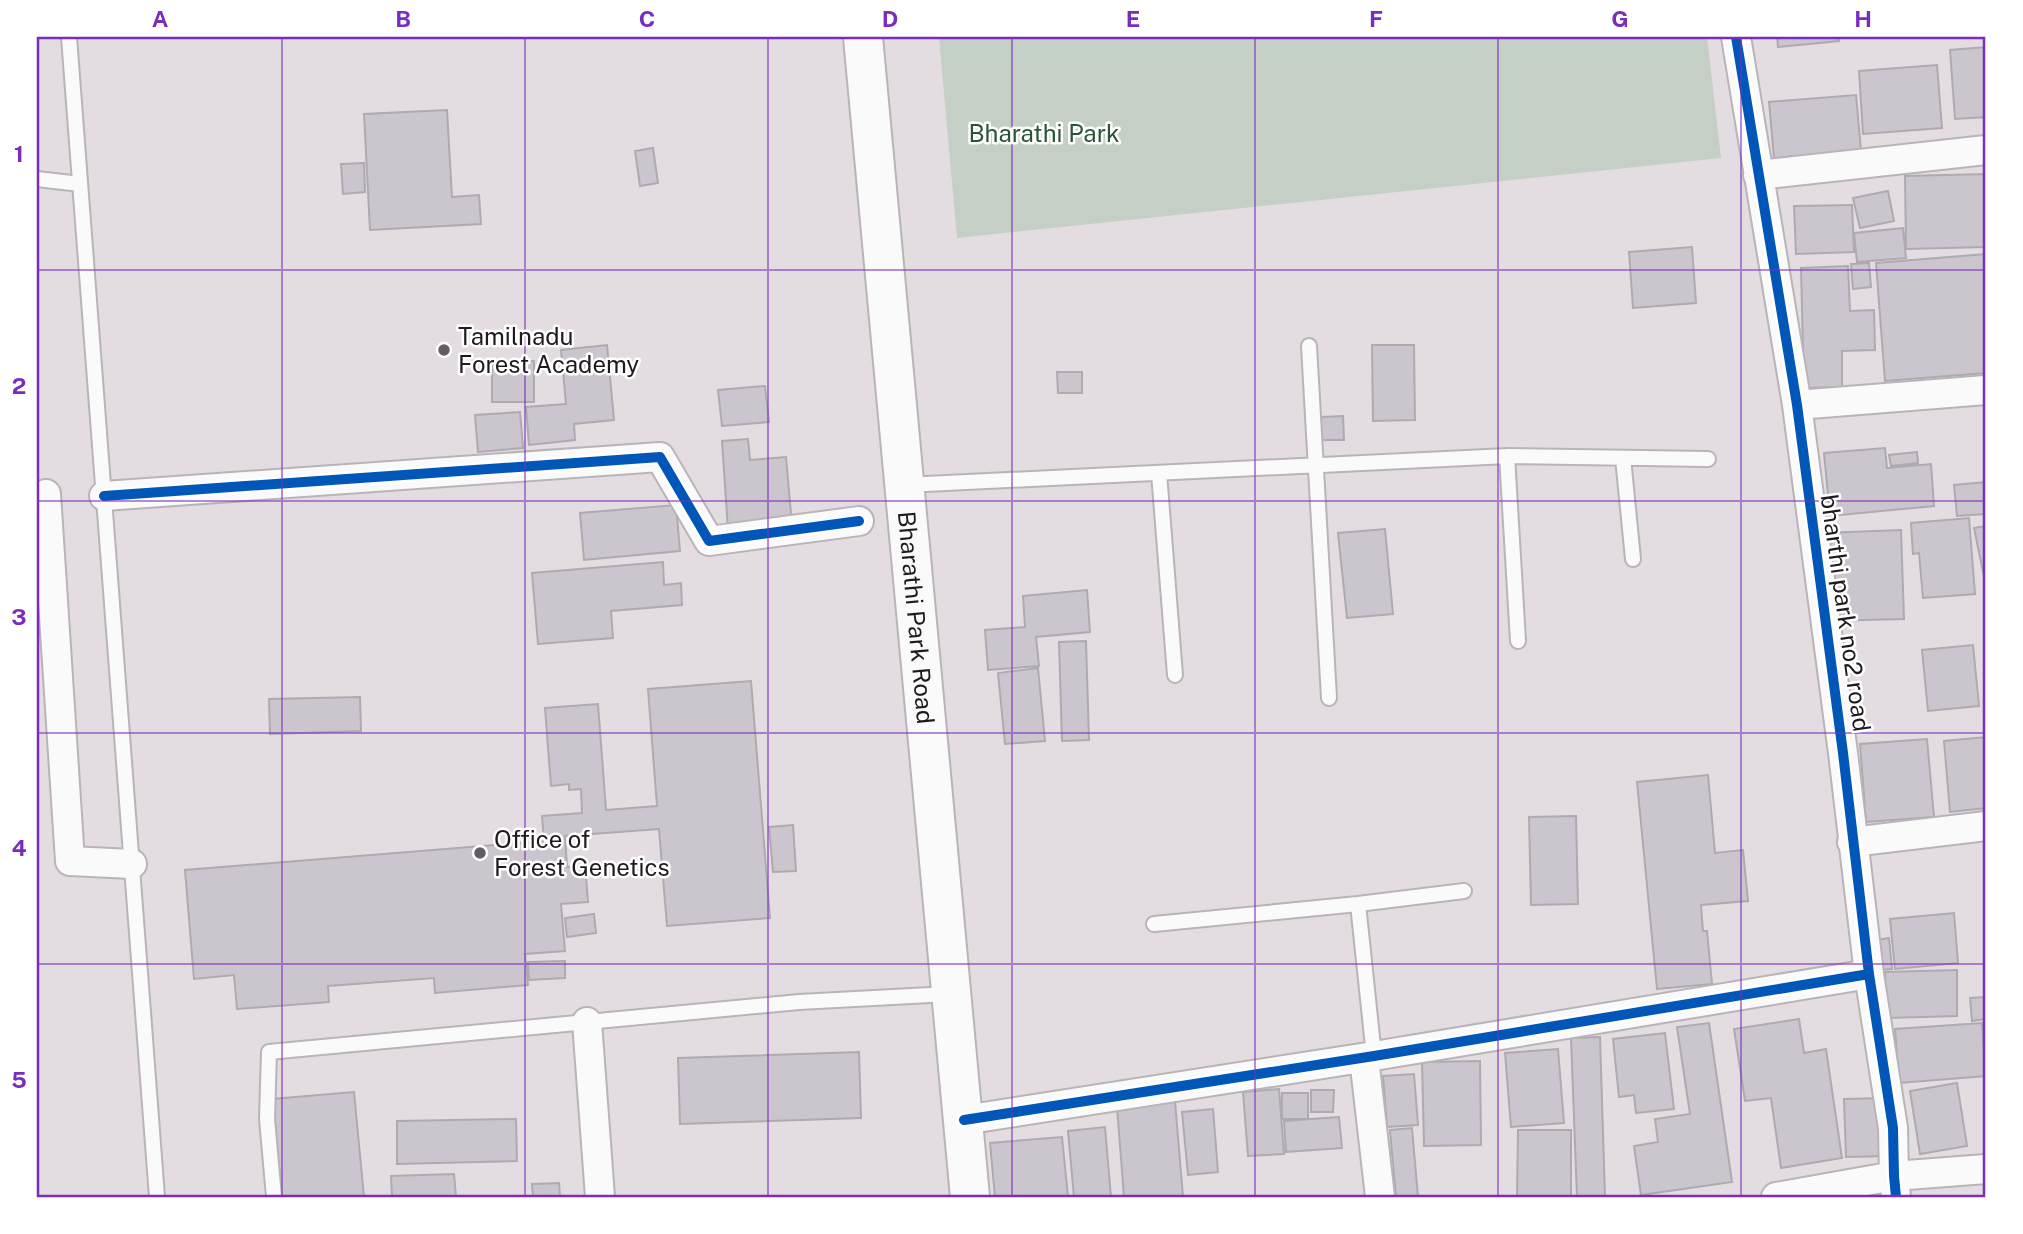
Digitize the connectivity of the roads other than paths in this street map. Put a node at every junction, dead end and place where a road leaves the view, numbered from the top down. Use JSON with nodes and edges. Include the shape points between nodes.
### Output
{"nodes":[{"id":1,"x":69,"y":37,"type":"edge"},
{"id":2,"x":863,"y":37,"type":"edge"},
{"id":3,"x":1736,"y":37,"type":"edge"},
{"id":4,"x":1986,"y":150,"type":"edge"},
{"id":5,"x":1758,"y":176,"type":"junction"},
{"id":6,"x":37,"y":179,"type":"edge"},
{"id":7,"x":80,"y":184,"type":"junction"},
{"id":8,"x":1309,"y":346,"type":"dead end"},
{"id":9,"x":1986,"y":390,"type":"edge"},
{"id":10,"x":1797,"y":405,"type":"junction"},
{"id":11,"x":1507,"y":456,"type":"junction"},
{"id":12,"x":1623,"y":458,"type":"junction"},
{"id":13,"x":1708,"y":459,"type":"dead end"},
{"id":14,"x":1315,"y":466,"type":"junction"},
{"id":15,"x":1159,"y":473,"type":"junction"},
{"id":16,"x":905,"y":485,"type":"junction"},
{"id":17,"x":46,"y":494,"type":"dead end"},
{"id":18,"x":104,"y":496,"type":"junction"},
{"id":19,"x":859,"y":521,"type":"dead end"},
{"id":20,"x":1633,"y":559,"type":"dead end"},
{"id":21,"x":1518,"y":640,"type":"dead end"},
{"id":22,"x":46,"y":642,"type":"edge"},
{"id":23,"x":1175,"y":676,"type":"dead end"},
{"id":24,"x":1329,"y":698,"type":"dead end"},
{"id":25,"x":1986,"y":826,"type":"edge"},
{"id":26,"x":1852,"y":842,"type":"junction"},
{"id":27,"x":132,"y":864,"type":"junction"},
{"id":28,"x":1464,"y":891,"type":"dead end"},
{"id":29,"x":1358,"y":904,"type":"junction"},
{"id":30,"x":1154,"y":924,"type":"dead end"},
{"id":31,"x":1869,"y":974,"type":"junction"},
{"id":32,"x":952,"y":994,"type":"junction"},
{"id":33,"x":587,"y":1022,"type":"junction"},
{"id":34,"x":1369,"y":1057,"type":"junction"},
{"id":35,"x":964,"y":1120,"type":"junction"},
{"id":36,"x":1986,"y":1169,"type":"edge"},
{"id":37,"x":1895,"y":1187,"type":"edge"},
{"id":38,"x":157,"y":1197,"type":"edge"},
{"id":39,"x":274,"y":1197,"type":"edge"},
{"id":40,"x":600,"y":1197,"type":"edge"},
{"id":41,"x":970,"y":1197,"type":"edge"},
{"id":42,"x":1380,"y":1197,"type":"edge"},
{"id":43,"x":1776,"y":1197,"type":"edge"}],
"edges":[{"from":1,"to":7,"type":"lane"},
{"from":2,"to":16,"type":"main road","name":"Bharathi Park Road"},
{"from":3,"to":5,"type":"street","name":"bharthi park no2 road"},
{"from":4,"to":5,"type":"street"},
{"from":5,"to":10,"type":"street","name":"bharthi park no2 road"},
{"from":6,"to":7,"type":"lane"},
{"from":7,"to":18,"type":"lane"},
{"from":8,"to":14,"type":"lane"},
{"from":9,"to":10,"type":"street"},
{"from":10,"to":26,"type":"street","name":"bharthi park no2 road"},
{"from":11,"to":12,"type":"lane"},
{"from":11,"to":14,"type":"lane"},
{"from":11,"to":21,"type":"lane"},
{"from":12,"to":13,"type":"lane"},
{"from":12,"to":20,"type":"lane"},
{"from":14,"to":15,"type":"lane"},
{"from":14,"to":24,"type":"lane"},
{"from":15,"to":16,"type":"lane"},
{"from":15,"to":23,"type":"lane"},
{"from":16,"to":32,"type":"main road","name":"Bharathi Park Road"},
{"from":17,"to":22,"type":"street"},
{"from":18,"to":19,"type":"street","via":[[660,457],[709,541]]},
{"from":18,"to":27,"type":"lane"},
{"from":22,"to":27,"type":"street","via":[[70,861]]},
{"from":25,"to":26,"type":"street"},
{"from":26,"to":31,"type":"street","name":"bharthi park no2 road"},
{"from":27,"to":38,"type":"lane"},
{"from":28,"to":29,"type":"lane"},
{"from":29,"to":30,"type":"lane"},
{"from":29,"to":34,"type":"lane"},
{"from":31,"to":34,"type":"street"},
{"from":31,"to":37,"type":"street","name":"bharthi park no2 road","via":[[1893,1128]]},
{"from":32,"to":33,"type":"lane","via":[[799,1002]]},
{"from":32,"to":35,"type":"main road","name":"Bharathi Park Road"},
{"from":33,"to":39,"type":"lane","via":[[269,1052]]},
{"from":33,"to":40,"type":"street"},
{"from":34,"to":35,"type":"street"},
{"from":34,"to":42,"type":"street"},
{"from":35,"to":41,"type":"main road","name":"Bharathi Park Road"},
{"from":36,"to":37,"type":"street"},
{"from":37,"to":43,"type":"street"}]}
